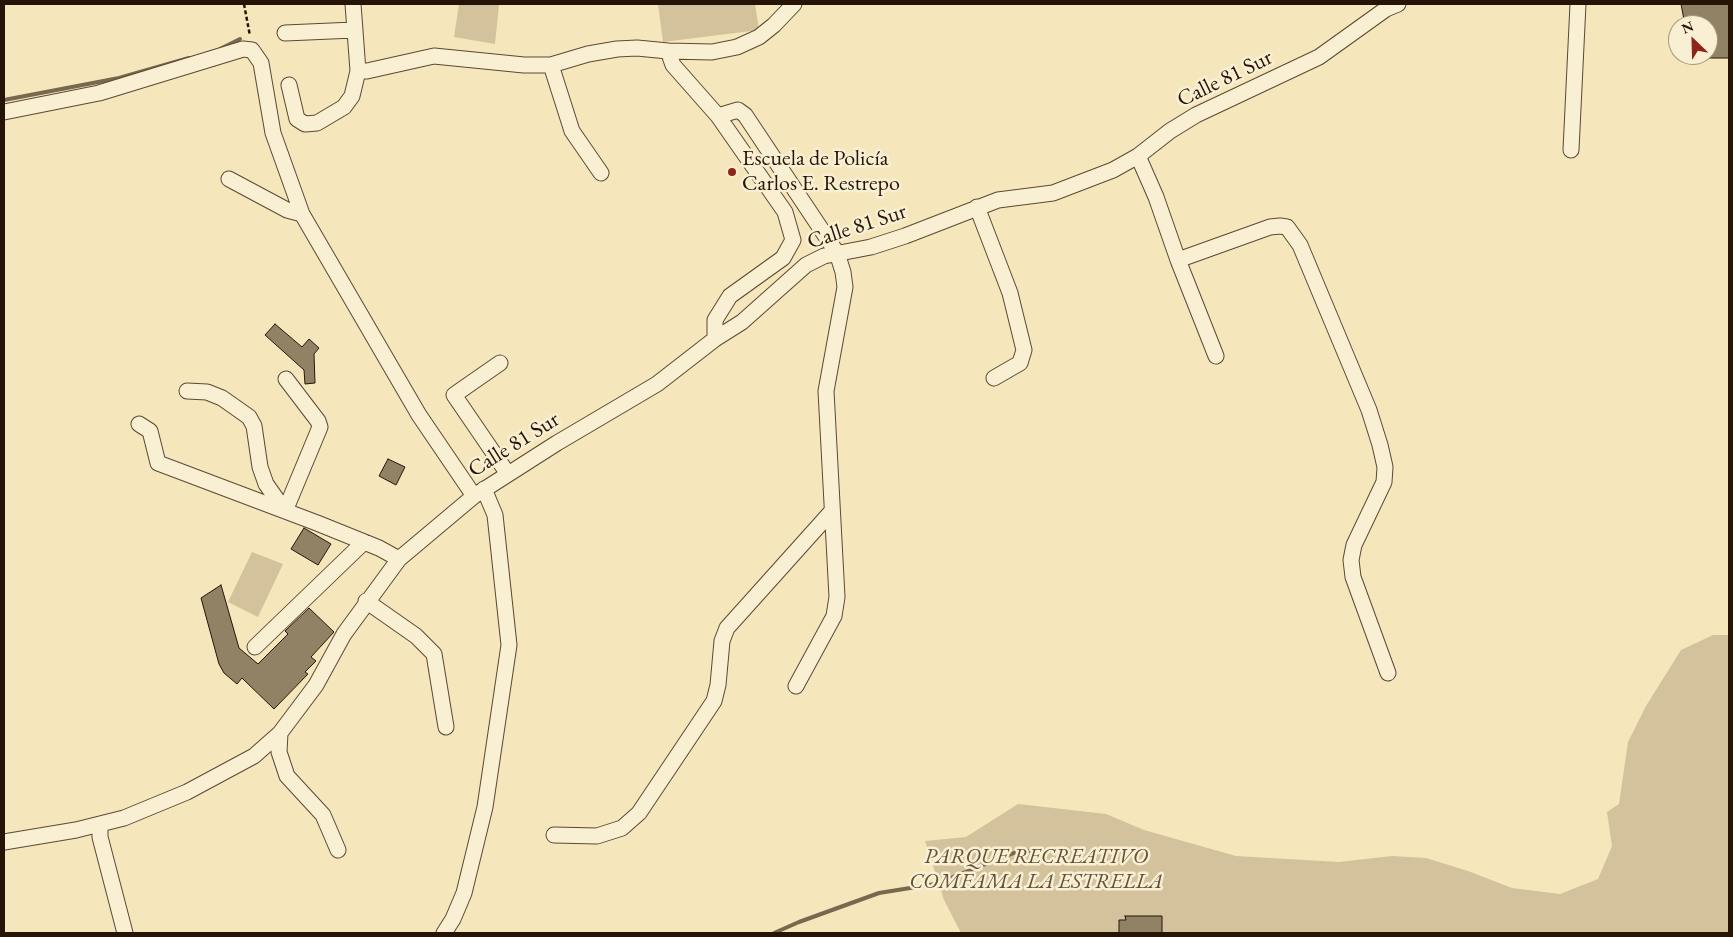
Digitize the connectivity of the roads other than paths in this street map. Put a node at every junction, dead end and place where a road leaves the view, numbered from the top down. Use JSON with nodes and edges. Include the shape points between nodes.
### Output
{"nodes":[{"id":1,"x":353,"y":4,"type":"edge"},
{"id":2,"x":794,"y":4,"type":"edge"},
{"id":3,"x":1578,"y":4,"type":"edge"},
{"id":4,"x":1389,"y":5,"type":"edge"},
{"id":5,"x":354,"y":30,"type":"junction"},
{"id":6,"x":285,"y":33,"type":"dead end"},
{"id":7,"x":668,"y":51,"type":"junction"},
{"id":8,"x":551,"y":65,"type":"junction"},
{"id":9,"x":358,"y":72,"type":"junction"},
{"id":10,"x":289,"y":85,"type":"dead end"},
{"id":11,"x":4,"y":112,"type":"edge"},
{"id":12,"x":718,"y":116,"type":"junction"},
{"id":13,"x":1571,"y":150,"type":"dead end"},
{"id":14,"x":1138,"y":156,"type":"junction"},
{"id":15,"x":601,"y":173,"type":"dead end"},
{"id":16,"x":229,"y":179,"type":"dead end"},
{"id":17,"x":977,"y":207,"type":"junction"},
{"id":18,"x":302,"y":214,"type":"junction"},
{"id":19,"x":837,"y":252,"type":"junction"},
{"id":20,"x":1178,"y":260,"type":"junction"},
{"id":21,"x":715,"y":339,"type":"junction"},
{"id":22,"x":1216,"y":356,"type":"dead end"},
{"id":23,"x":500,"y":363,"type":"dead end"},
{"id":24,"x":994,"y":378,"type":"dead end"},
{"id":25,"x":286,"y":379,"type":"dead end"},
{"id":26,"x":188,"y":391,"type":"dead end"},
{"id":27,"x":140,"y":424,"type":"dead end"},
{"id":28,"x":508,"y":474,"type":"junction"},
{"id":29,"x":479,"y":492,"type":"junction"},
{"id":30,"x":285,"y":511,"type":"junction"},
{"id":31,"x":832,"y":511,"type":"junction"},
{"id":32,"x":364,"y":542,"type":"junction"},
{"id":33,"x":398,"y":559,"type":"junction"},
{"id":34,"x":366,"y":602,"type":"junction"},
{"id":35,"x":255,"y":647,"type":"dead end"},
{"id":36,"x":1388,"y":673,"type":"dead end"},
{"id":37,"x":796,"y":686,"type":"dead end"},
{"id":38,"x":446,"y":727,"type":"dead end"},
{"id":39,"x":280,"y":733,"type":"junction"},
{"id":40,"x":100,"y":825,"type":"junction"},
{"id":41,"x":554,"y":835,"type":"dead end"},
{"id":42,"x":4,"y":842,"type":"edge"},
{"id":43,"x":338,"y":850,"type":"dead end"},
{"id":44,"x":125,"y":933,"type":"edge"},
{"id":45,"x":444,"y":933,"type":"edge"}],
"edges":[{"from":1,"to":5,"type":"street"},
{"from":2,"to":7,"type":"street","via":[[759,37],[737,46],[712,52]]},
{"from":3,"to":13,"type":"street"},
{"from":4,"to":14,"type":"street","name":"Calle 81 Sur","via":[[1319,57],[1196,115]]},
{"from":5,"to":6,"type":"street"},
{"from":5,"to":9,"type":"street"},
{"from":7,"to":8,"type":"street","via":[[617,49]]},
{"from":7,"to":12,"type":"street","via":[[672,65]]},
{"from":8,"to":9,"type":"street","via":[[434,56]]},
{"from":8,"to":15,"type":"street","via":[[572,131]]},
{"from":9,"to":10,"type":"street","via":[[352,96],[344,107],[317,123],[305,124],[297,119]]},
{"from":11,"to":18,"type":"street","via":[[99,93],[242,49],[252,50],[260,63],[273,133]]},
{"from":12,"to":19,"type":"street","via":[[738,110],[745,115]]},
{"from":12,"to":21,"type":"street","via":[[785,212],[793,240],[783,258],[730,296],[715,320]]},
{"from":14,"to":17,"type":"street","name":"Calle 81 Sur","via":[[1074,187],[998,200]]},
{"from":14,"to":20,"type":"street"},
{"from":16,"to":18,"type":"street","via":[[287,210]]},
{"from":17,"to":19,"type":"street","name":"Calle 81 Sur","via":[[871,247]]},
{"from":17,"to":24,"type":"street","via":[[1010,293],[1024,350],[1020,363]]},
{"from":18,"to":29,"type":"street","via":[[420,415]]},
{"from":19,"to":21,"type":"street","name":"Calle 81 Sur","via":[[806,265],[742,322]]},
{"from":19,"to":31,"type":"street","via":[[845,287],[826,391]]},
{"from":20,"to":22,"type":"street"},
{"from":20,"to":36,"type":"street","via":[[1270,227],[1287,227],[1300,245],[1369,410],[1382,452],[1384,482],[1354,545],[1351,560],[1353,577]]},
{"from":21,"to":28,"type":"street","name":"Calle 81 Sur","via":[[657,384]]},
{"from":23,"to":28,"type":"street","via":[[454,396]]},
{"from":25,"to":30,"type":"street","via":[[320,426]]},
{"from":26,"to":30,"type":"street","via":[[208,392],[249,417],[254,426],[266,484]]},
{"from":27,"to":30,"type":"street","via":[[150,431],[158,463]]},
{"from":28,"to":29,"type":"street","name":"Calle 81 Sur"},
{"from":29,"to":33,"type":"street","name":"Calle 81 Sur"},
{"from":29,"to":45,"type":"street","via":[[495,515],[509,645],[485,807],[464,893]]},
{"from":30,"to":32,"type":"street"},
{"from":31,"to":37,"type":"street","via":[[837,597],[834,616]]},
{"from":31,"to":41,"type":"street","via":[[727,628],[722,641],[714,702],[639,814],[622,828],[597,836]]},
{"from":32,"to":33,"type":"street"},
{"from":32,"to":35,"type":"street"},
{"from":33,"to":34,"type":"street","name":"Calle 81 Sur"},
{"from":34,"to":38,"type":"street","via":[[416,636],[434,654]]},
{"from":34,"to":39,"type":"street","name":"Calle 81 Sur","via":[[344,634],[316,686]]},
{"from":39,"to":40,"type":"street","name":"Calle 81 Sur","via":[[254,756],[228,772],[151,808]]},
{"from":39,"to":43,"type":"street","via":[[279,752],[286,776],[323,815]]},
{"from":40,"to":42,"type":"street","name":"Calle 81 Sur"},
{"from":40,"to":44,"type":"street","via":[[100,837]]}]}
